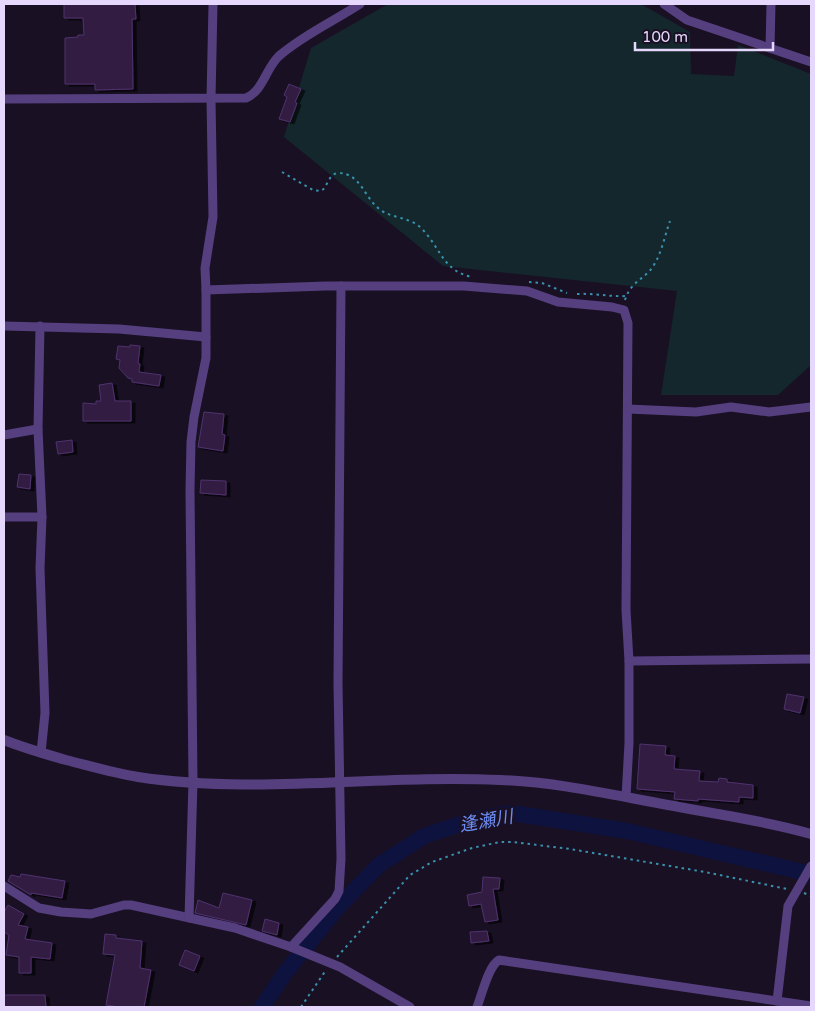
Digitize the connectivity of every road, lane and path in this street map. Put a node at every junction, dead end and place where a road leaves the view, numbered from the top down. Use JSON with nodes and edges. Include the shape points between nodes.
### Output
{"nodes":[{"id":1,"x":213,"y":4,"type":"edge"},
{"id":2,"x":360,"y":4,"type":"edge"},
{"id":3,"x":664,"y":4,"type":"edge"},
{"id":4,"x":771,"y":4,"type":"edge"},
{"id":5,"x":770,"y":48,"type":"junction"},
{"id":6,"x":811,"y":62,"type":"edge"},
{"id":7,"x":4,"y":99,"type":"edge"},
{"id":8,"x":211,"y":99,"type":"junction"},
{"id":9,"x":282,"y":172,"type":"dead end"},
{"id":10,"x":670,"y":221,"type":"dead end"},
{"id":11,"x":473,"y":277,"type":"dead end"},
{"id":12,"x":524,"y":282,"type":"dead end"},
{"id":13,"x":341,"y":286,"type":"junction"},
{"id":14,"x":206,"y":290,"type":"junction"},
{"id":15,"x":627,"y":296,"type":"junction"},
{"id":16,"x":624,"y":310,"type":"junction"},
{"id":17,"x":4,"y":326,"type":"edge"},
{"id":18,"x":40,"y":326,"type":"junction"},
{"id":19,"x":206,"y":337,"type":"junction"},
{"id":20,"x":811,"y":407,"type":"edge"},
{"id":21,"x":628,"y":409,"type":"junction"},
{"id":22,"x":38,"y":429,"type":"junction"},
{"id":23,"x":4,"y":435,"type":"edge"},
{"id":24,"x":42,"y":516,"type":"junction"},
{"id":25,"x":4,"y":517,"type":"edge"},
{"id":26,"x":811,"y":659,"type":"edge"},
{"id":27,"x":629,"y":661,"type":"junction"},
{"id":28,"x":4,"y":740,"type":"edge"},
{"id":29,"x":41,"y":753,"type":"junction"},
{"id":30,"x":193,"y":782,"type":"junction"},
{"id":31,"x":339,"y":782,"type":"junction"},
{"id":32,"x":626,"y":798,"type":"junction"},
{"id":33,"x":811,"y":834,"type":"edge"},
{"id":34,"x":811,"y":866,"type":"edge"},
{"id":35,"x":4,"y":886,"type":"edge"},
{"id":36,"x":797,"y":891,"type":"junction"},
{"id":37,"x":811,"y":896,"type":"edge"},
{"id":38,"x":189,"y":918,"type":"junction"},
{"id":39,"x":291,"y":947,"type":"junction"},
{"id":40,"x":329,"y":962,"type":"junction"},
{"id":41,"x":777,"y":1001,"type":"junction"},
{"id":42,"x":811,"y":1006,"type":"edge"},
{"id":43,"x":301,"y":1007,"type":"edge"},
{"id":44,"x":410,"y":1007,"type":"edge"},
{"id":45,"x":477,"y":1007,"type":"edge"}],
"edges":[{"from":1,"to":8,"type":"street"},
{"from":2,"to":8,"type":"street","via":[[279,56],[251,96]]},
{"from":3,"to":5,"type":"street","via":[[687,20]]},
{"from":4,"to":5,"type":"street"},
{"from":5,"to":6,"type":"street"},
{"from":7,"to":8,"type":"street"},
{"from":8,"to":14,"type":"street","via":[[212,217],[205,268]]},
{"from":9,"to":11,"type":"path","via":[[320,191],[332,175],[340,173],[352,177],[363,186],[379,209],[416,223],[451,267]]},
{"from":10,"to":15,"type":"path","via":[[655,264]]},
{"from":12,"to":15,"type":"path","via":[[542,283],[570,294]]},
{"from":13,"to":14,"type":"street"},
{"from":13,"to":16,"type":"street","via":[[509,289],[527,291],[558,302]]},
{"from":13,"to":31,"type":"street"},
{"from":14,"to":19,"type":"street"},
{"from":15,"to":16,"type":"path"},
{"from":16,"to":21,"type":"street","via":[[628,323]]},
{"from":17,"to":18,"type":"street"},
{"from":18,"to":19,"type":"street"},
{"from":18,"to":22,"type":"street"},
{"from":19,"to":30,"type":"street","via":[[206,358],[192,434],[190,481]]},
{"from":20,"to":21,"type":"street","via":[[769,412],[731,407],[696,412]]},
{"from":21,"to":27,"type":"street","via":[[626,610]]},
{"from":22,"to":23,"type":"street"},
{"from":22,"to":24,"type":"street"},
{"from":24,"to":25,"type":"street"},
{"from":24,"to":29,"type":"street","via":[[40,568],[45,713]]},
{"from":26,"to":27,"type":"street"},
{"from":27,"to":32,"type":"street"},
{"from":28,"to":29,"type":"street"},
{"from":29,"to":30,"type":"street","via":[[138,777]]},
{"from":30,"to":31,"type":"street"},
{"from":30,"to":38,"type":"street"},
{"from":31,"to":32,"type":"street","via":[[501,780]]},
{"from":31,"to":39,"type":"street","via":[[341,858],[338,894]]},
{"from":32,"to":33,"type":"street"},
{"from":34,"to":36,"type":"street"},
{"from":35,"to":38,"type":"street","via":[[34,906],[46,909],[85,915],[131,905]]},
{"from":36,"to":37,"type":"path"},
{"from":36,"to":40,"type":"path","via":[[570,849],[500,842],[432,862],[410,875]]},
{"from":36,"to":41,"type":"street","via":[[788,906]]},
{"from":38,"to":39,"type":"street","via":[[235,928]]},
{"from":39,"to":40,"type":"street"},
{"from":40,"to":43,"type":"path"},
{"from":40,"to":44,"type":"street"},
{"from":41,"to":42,"type":"street"},
{"from":41,"to":45,"type":"street","via":[[499,960],[495,962]]}]}
